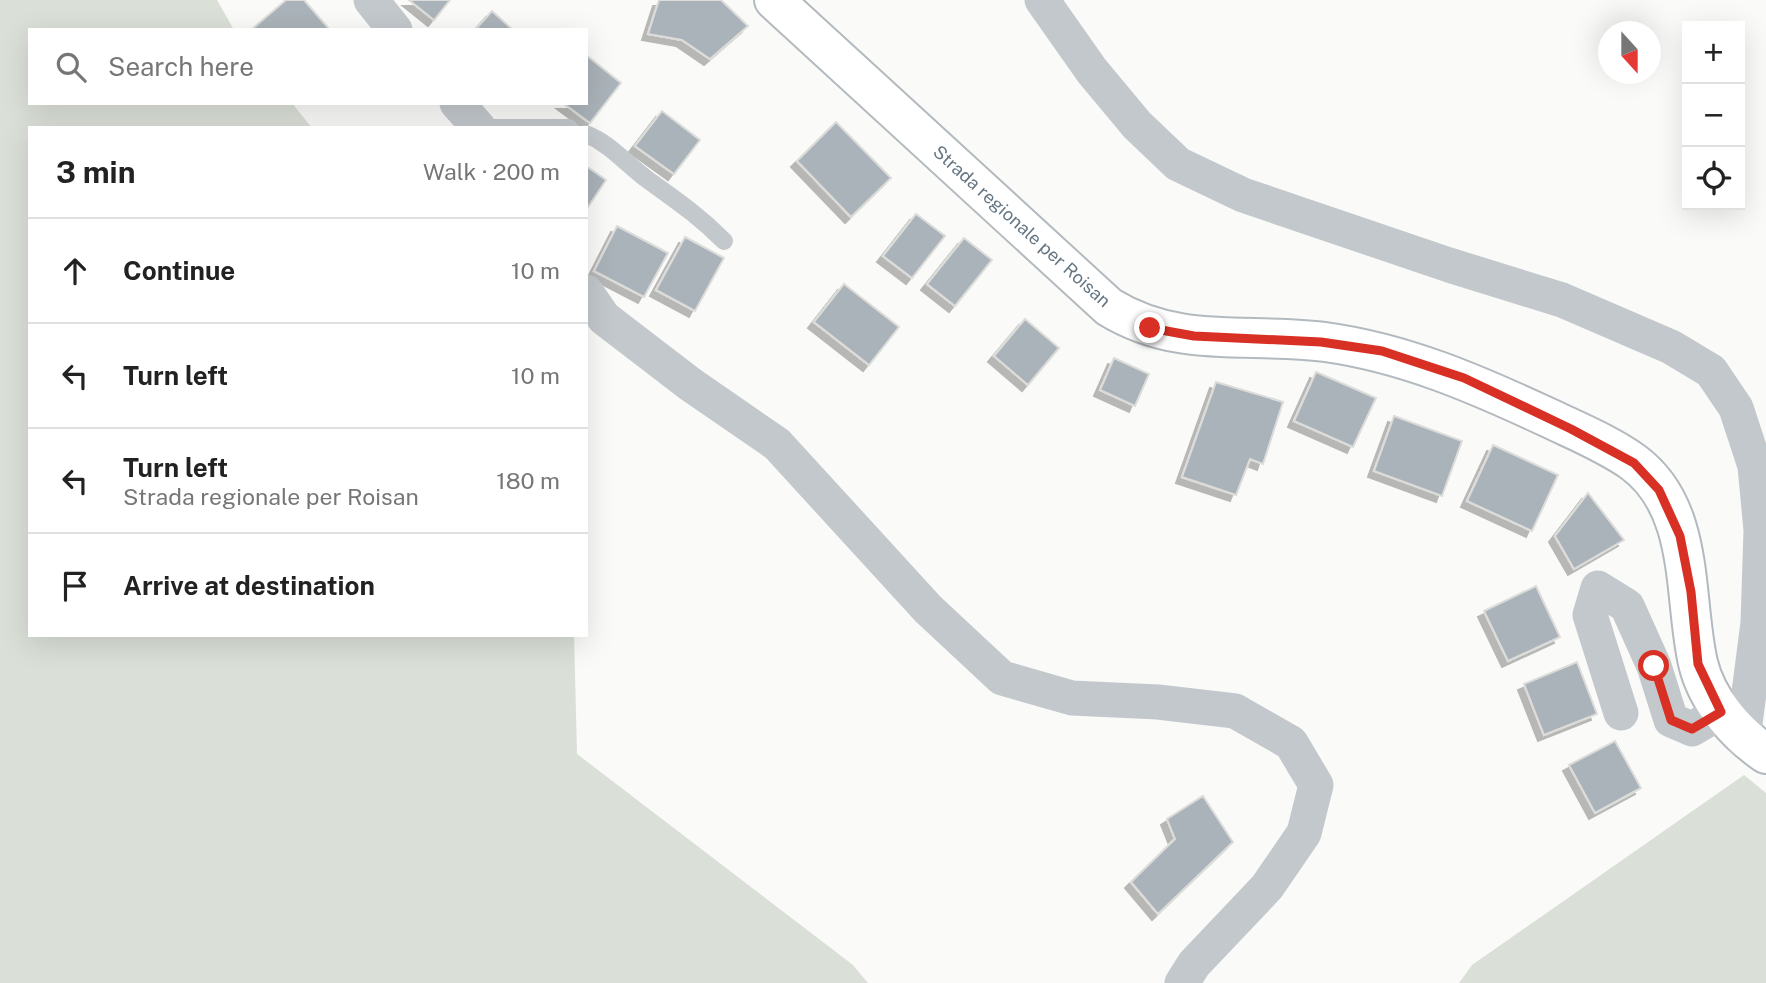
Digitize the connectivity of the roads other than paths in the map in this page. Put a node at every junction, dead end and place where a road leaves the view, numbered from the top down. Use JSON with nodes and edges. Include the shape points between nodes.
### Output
{"nodes":[{"id":1,"x":371,"y":0,"type":"edge"},
{"id":2,"x":774,"y":0,"type":"edge"},
{"id":3,"x":1042,"y":0,"type":"edge"},
{"id":4,"x":393,"y":28,"type":"edge"},
{"id":5,"x":459,"y":105,"type":"edge"},
{"id":6,"x":476,"y":126,"type":"edge"},
{"id":7,"x":588,"y":135,"type":"edge"},
{"id":8,"x":724,"y":241,"type":"dead end"},
{"id":9,"x":588,"y":295,"type":"edge"},
{"id":10,"x":1621,"y":713,"type":"dead end"},
{"id":11,"x":1744,"y":735,"type":"edge"},
{"id":12,"x":1182,"y":983,"type":"edge"}],
"edges":[{"from":1,"to":4,"type":"street"},
{"from":2,"to":11,"type":"main road","name":"Strada regionale per Roisan","via":[[1124,316],[1150,328],[1194,336],[1321,342],[1382,351],[1464,378],[1634,463],[1659,490],[1680,536],[1698,664]]},
{"from":3,"to":11,"type":"street","via":[[1137,125],[1178,164],[1243,195],[1562,300],[1671,347],[1711,371],[1737,408],[1755,466],[1761,530],[1758,623]]},
{"from":5,"to":6,"type":"street"},
{"from":7,"to":8,"type":"lane","via":[[603,141],[646,179],[691,208]]},
{"from":9,"to":12,"type":"street","via":[[604,318],[777,444],[928,610],[1002,678],[1072,698],[1235,711],[1291,743],[1316,785],[1304,834],[1267,887],[1194,964]]},
{"from":10,"to":11,"type":"street","via":[[1590,615],[1598,588],[1627,607],[1654,666],[1671,720],[1692,729]]}]}
